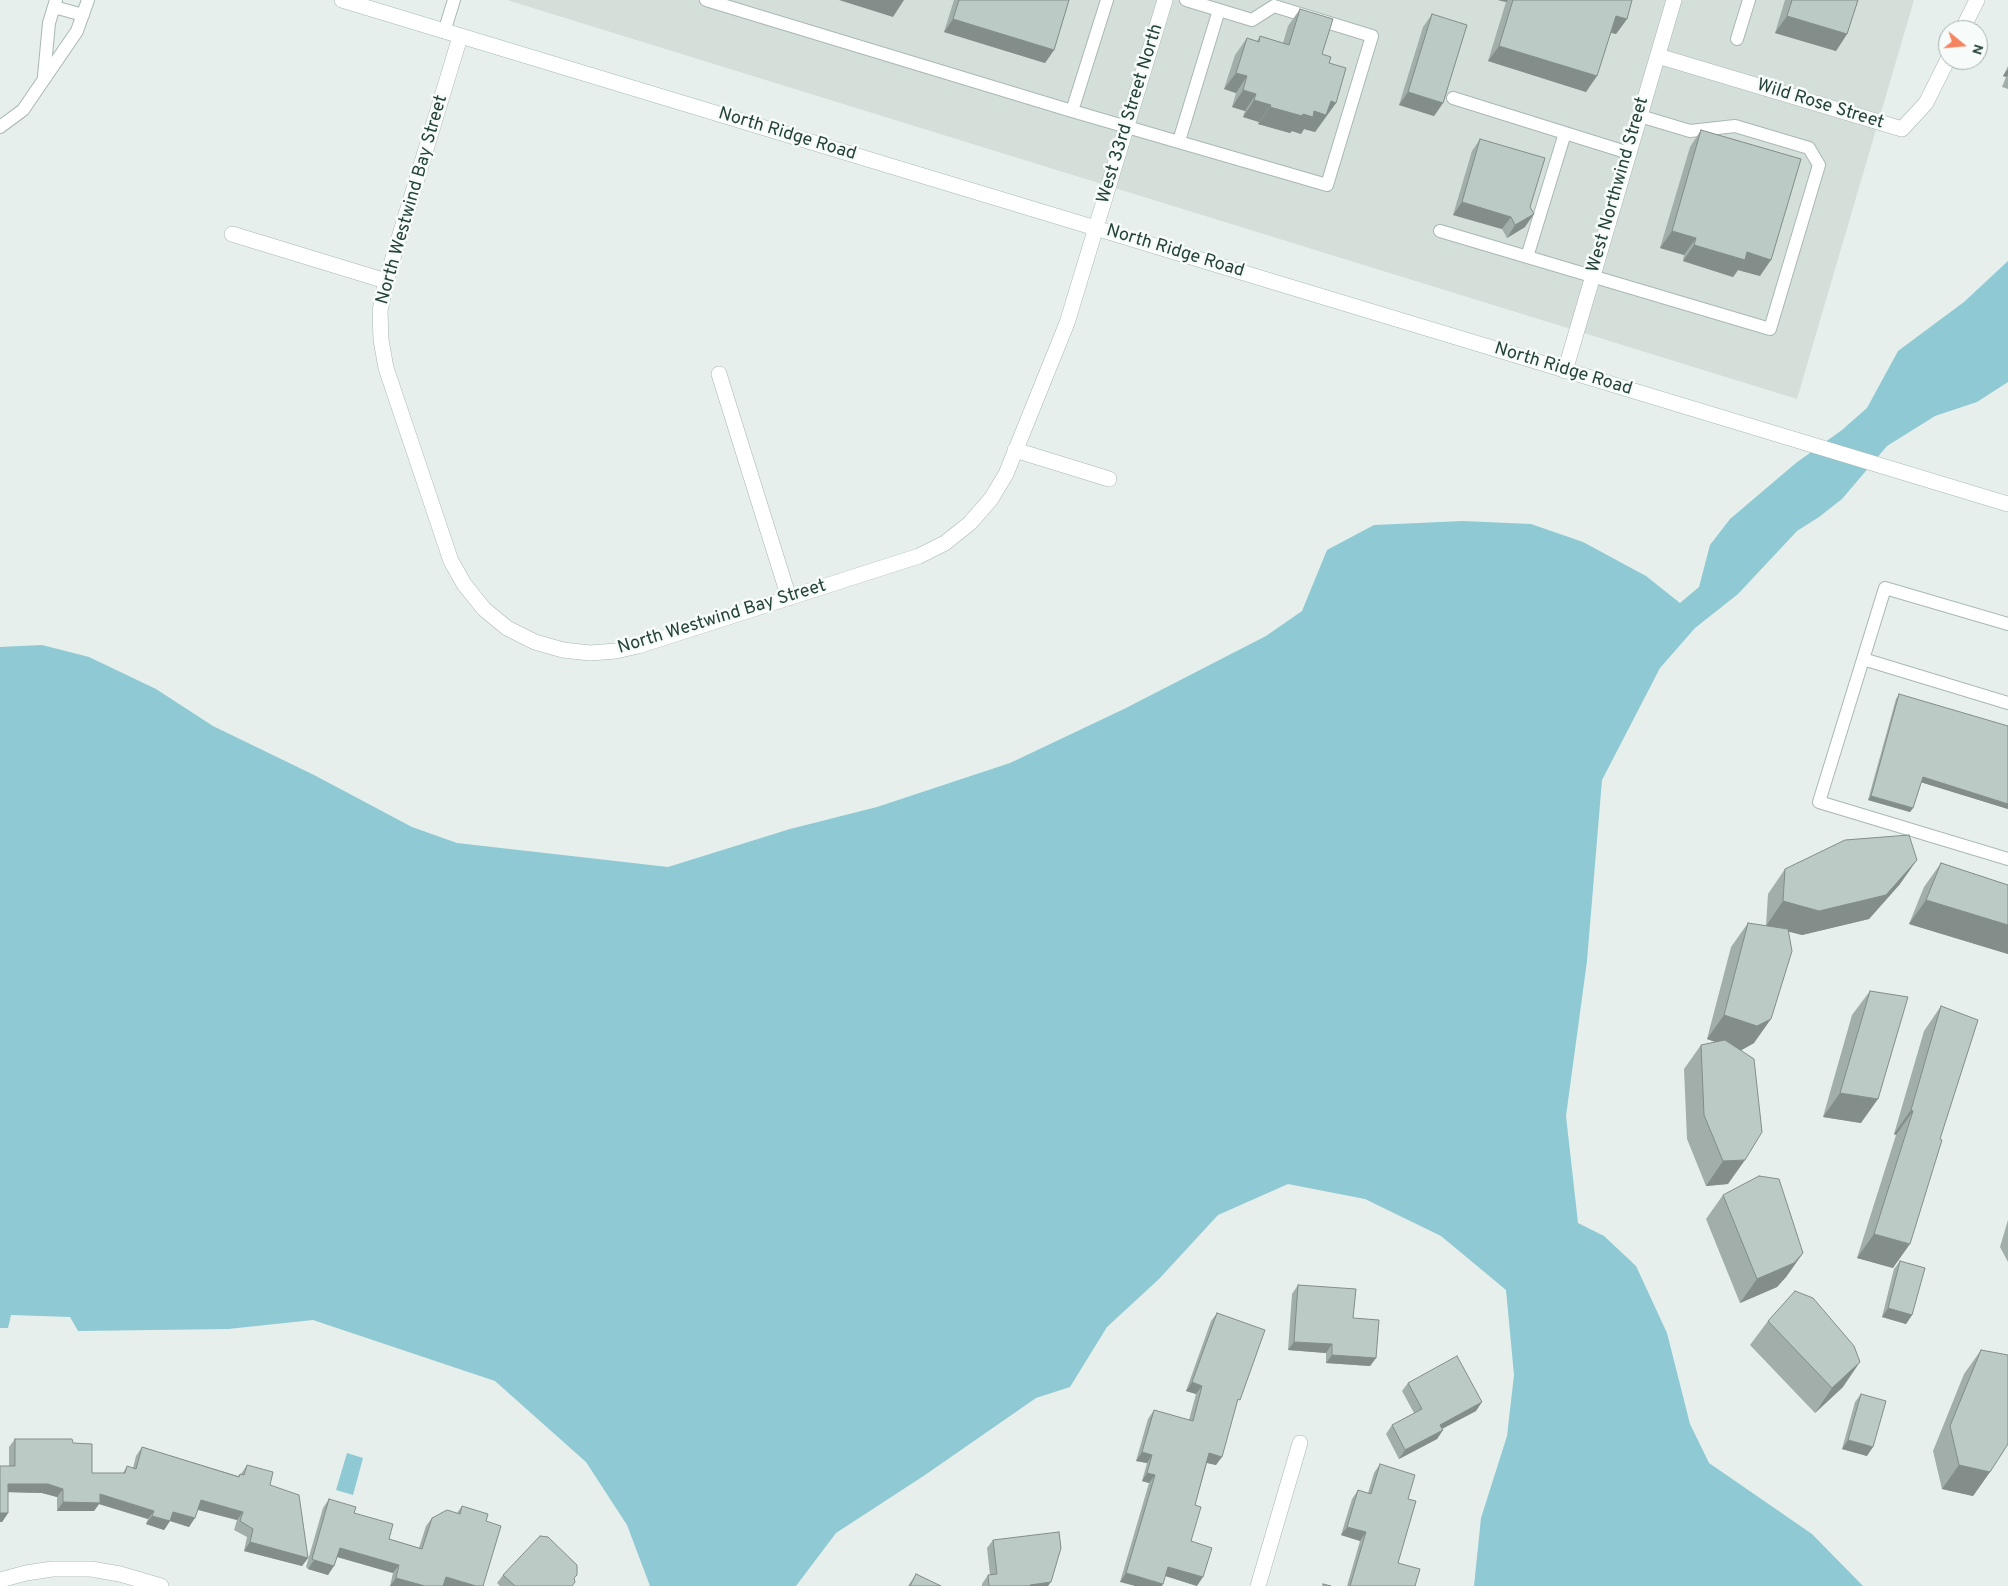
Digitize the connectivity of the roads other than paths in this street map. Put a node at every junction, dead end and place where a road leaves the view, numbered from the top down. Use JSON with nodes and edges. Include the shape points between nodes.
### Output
{"nodes":[{"id":1,"x":88,"y":0,"type":"edge"},
{"id":2,"x":342,"y":0,"type":"edge"},
{"id":3,"x":454,"y":0,"type":"edge"},
{"id":4,"x":706,"y":0,"type":"edge"},
{"id":5,"x":1107,"y":0,"type":"edge"},
{"id":6,"x":1165,"y":0,"type":"edge"},
{"id":7,"x":1186,"y":0,"type":"edge"},
{"id":8,"x":1674,"y":0,"type":"edge"},
{"id":9,"x":1749,"y":0,"type":"edge"},
{"id":10,"x":1977,"y":0,"type":"edge"},
{"id":11,"x":55,"y":3,"type":"edge"},
{"id":12,"x":1219,"y":10,"type":"junction"},
{"id":13,"x":83,"y":15,"type":"junction"},
{"id":14,"x":1967,"y":20,"type":"edge"},
{"id":15,"x":444,"y":32,"type":"junction"},
{"id":16,"x":460,"y":37,"type":"junction"},
{"id":17,"x":1737,"y":39,"type":"dead end"},
{"id":18,"x":1658,"y":56,"type":"junction"},
{"id":19,"x":1942,"y":70,"type":"edge"},
{"id":20,"x":44,"y":78,"type":"junction"},
{"id":21,"x":1453,"y":98,"type":"dead end"},
{"id":22,"x":1072,"y":111,"type":"junction"},
{"id":23,"x":1640,"y":116,"type":"junction"},
{"id":24,"x":1127,"y":126,"type":"junction"},
{"id":25,"x":0,"y":127,"type":"edge"},
{"id":26,"x":1565,"y":133,"type":"junction"},
{"id":27,"x":1179,"y":141,"type":"junction"},
{"id":28,"x":1629,"y":153,"type":"junction"},
{"id":29,"x":1096,"y":228,"type":"junction"},
{"id":30,"x":1440,"y":231,"type":"dead end"},
{"id":31,"x":232,"y":234,"type":"dead end"},
{"id":32,"x":1527,"y":257,"type":"junction"},
{"id":33,"x":1593,"y":276,"type":"junction"},
{"id":34,"x":386,"y":281,"type":"junction"},
{"id":35,"x":1565,"y":371,"type":"junction"},
{"id":36,"x":718,"y":374,"type":"dead end"},
{"id":37,"x":1015,"y":450,"type":"junction"},
{"id":38,"x":1109,"y":479,"type":"dead end"},
{"id":39,"x":2008,"y":504,"type":"edge"},
{"id":40,"x":789,"y":598,"type":"junction"},
{"id":41,"x":2008,"y":624,"type":"edge"},
{"id":42,"x":1863,"y":659,"type":"junction"},
{"id":43,"x":2008,"y":704,"type":"edge"},
{"id":44,"x":2008,"y":859,"type":"edge"},
{"id":45,"x":1300,"y":1443,"type":"dead end"},
{"id":46,"x":0,"y":1580,"type":"edge"},
{"id":47,"x":162,"y":1586,"type":"edge"},
{"id":48,"x":1258,"y":1586,"type":"edge"}],
"edges":[{"from":1,"to":13,"type":"lane"},
{"from":2,"to":15,"type":"street","name":"North Ridge Road"},
{"from":3,"to":15,"type":"lane"},
{"from":4,"to":22,"type":"lane"},
{"from":5,"to":22,"type":"lane"},
{"from":6,"to":24,"type":"street","name":"West 33rd Street North"},
{"from":7,"to":12,"type":"lane"},
{"from":8,"to":18,"type":"street","name":"West Northwind Street"},
{"from":9,"to":17,"type":"lane"},
{"from":10,"to":14,"type":"street"},
{"from":11,"to":13,"type":"lane"},
{"from":11,"to":20,"type":"lane","via":[[49,23]]},
{"from":12,"to":27,"type":"lane"},
{"from":12,"to":27,"type":"lane","via":[[1252,20],[1274,6],[1372,36],[1327,185]]},
{"from":13,"to":20,"type":"lane","via":[[77,31]]},
{"from":15,"to":16,"type":"street","name":"North Ridge Road"},
{"from":16,"to":29,"type":"street","name":"North Ridge Road"},
{"from":16,"to":34,"type":"street","name":"North Westwind Bay Street"},
{"from":18,"to":19,"type":"street","name":"Wild Rose Street","via":[[1902,129],[1926,103]]},
{"from":18,"to":23,"type":"street","name":"West Northwind Street"},
{"from":20,"to":25,"type":"lane","via":[[23,110]]},
{"from":21,"to":26,"type":"lane"},
{"from":22,"to":24,"type":"lane"},
{"from":23,"to":28,"type":"street","name":"West Northwind Street"},
{"from":23,"to":33,"type":"lane","via":[[1690,131],[1735,126],[1809,148],[1818,166],[1770,329]]},
{"from":24,"to":27,"type":"lane"},
{"from":24,"to":29,"type":"street","name":"West 33rd Street North"},
{"from":26,"to":28,"type":"lane"},
{"from":26,"to":32,"type":"lane"},
{"from":28,"to":33,"type":"street","name":"West Northwind Street"},
{"from":29,"to":35,"type":"street","name":"North Ridge Road"},
{"from":29,"to":37,"type":"street","name":"North Westwind Bay Street","via":[[1067,323]]},
{"from":30,"to":32,"type":"lane"},
{"from":31,"to":34,"type":"street"},
{"from":32,"to":33,"type":"lane"},
{"from":33,"to":35,"type":"street","name":"West Northwind Street"},
{"from":34,"to":40,"type":"street","name":"North Westwind Bay Street","via":[[380,311],[386,368],[451,561],[484,609],[507,628],[535,642],[564,650],[616,651]]},
{"from":35,"to":39,"type":"street","name":"North Ridge Road"},
{"from":36,"to":40,"type":"street"},
{"from":37,"to":38,"type":"street"},
{"from":37,"to":40,"type":"street","name":"North Westwind Bay Street","via":[[991,499],[970,523],[945,543],[919,556]]},
{"from":41,"to":42,"type":"lane","via":[[1885,588]]},
{"from":42,"to":43,"type":"lane"},
{"from":42,"to":44,"type":"lane","via":[[1819,802]]},
{"from":45,"to":48,"type":"street"},
{"from":46,"to":47,"type":"street","via":[[52,1569],[91,1569]]}]}
